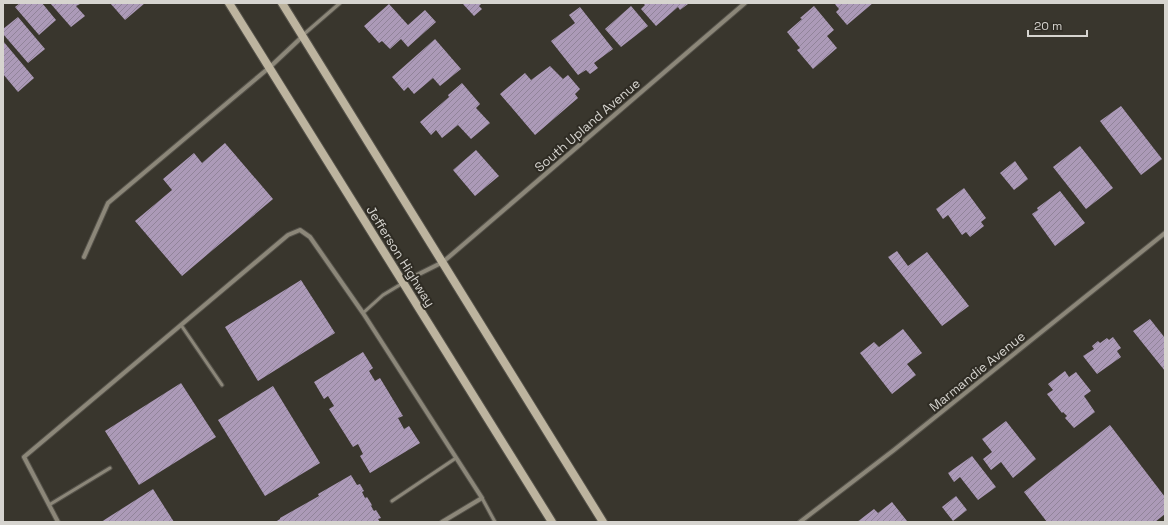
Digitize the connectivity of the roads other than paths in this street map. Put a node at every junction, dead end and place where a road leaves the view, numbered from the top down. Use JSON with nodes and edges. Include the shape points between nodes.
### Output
{"nodes":[{"id":1,"x":229,"y":3,"type":"edge"},
{"id":2,"x":282,"y":3,"type":"edge"},
{"id":3,"x":340,"y":3,"type":"edge"},
{"id":4,"x":745,"y":3,"type":"edge"},
{"id":5,"x":303,"y":35,"type":"junction"},
{"id":6,"x":270,"y":68,"type":"junction"},
{"id":7,"x":1165,"y":233,"type":"edge"},
{"id":8,"x":84,"y":257,"type":"dead end"},
{"id":9,"x":442,"y":262,"type":"junction"},
{"id":10,"x":403,"y":282,"type":"junction"},
{"id":11,"x":363,"y":313,"type":"junction"},
{"id":12,"x":181,"y":325,"type":"junction"},
{"id":13,"x":222,"y":385,"type":"dead end"},
{"id":14,"x":456,"y":458,"type":"junction"},
{"id":15,"x":110,"y":468,"type":"dead end"},
{"id":16,"x":482,"y":498,"type":"junction"},
{"id":17,"x":392,"y":501,"type":"dead end"},
{"id":18,"x":49,"y":505,"type":"junction"},
{"id":19,"x":58,"y":522,"type":"edge"},
{"id":20,"x":442,"y":522,"type":"edge"},
{"id":21,"x":495,"y":522,"type":"edge"},
{"id":22,"x":552,"y":522,"type":"edge"},
{"id":23,"x":603,"y":522,"type":"edge"},
{"id":24,"x":800,"y":522,"type":"edge"}],
"edges":[{"from":1,"to":6,"type":"main road","name":"Jefferson Highway"},
{"from":2,"to":5,"type":"main road"},
{"from":3,"to":5,"type":"lane"},
{"from":4,"to":9,"type":"street","name":"South Upland Avenue"},
{"from":5,"to":6,"type":"street"},
{"from":5,"to":9,"type":"main road"},
{"from":6,"to":8,"type":"street","via":[[108,203]]},
{"from":6,"to":10,"type":"main road","name":"Jefferson Highway"},
{"from":7,"to":24,"type":"street","name":"Marmandie Avenue"},
{"from":9,"to":10,"type":"street","name":"South Upland Avenue"},
{"from":9,"to":23,"type":"main road"},
{"from":10,"to":11,"type":"lane"},
{"from":10,"to":22,"type":"main road","name":"Jefferson Highway"},
{"from":11,"to":12,"type":"street","via":[[310,237],[300,230],[288,235]]},
{"from":11,"to":14,"type":"street"},
{"from":12,"to":13,"type":"lane"},
{"from":12,"to":18,"type":"street","via":[[24,457]]},
{"from":14,"to":16,"type":"street"},
{"from":14,"to":17,"type":"lane"},
{"from":15,"to":18,"type":"lane"},
{"from":16,"to":20,"type":"street"},
{"from":16,"to":21,"type":"lane"},
{"from":18,"to":19,"type":"street"}]}
